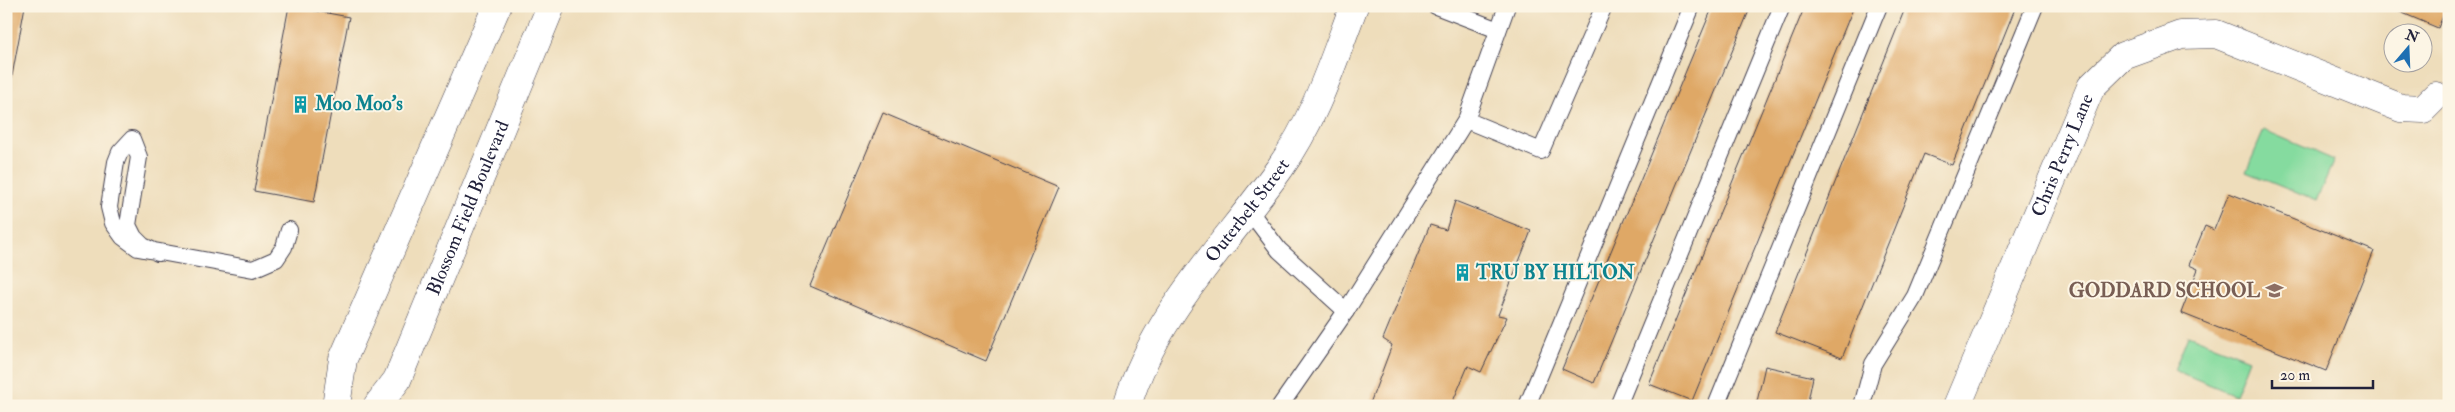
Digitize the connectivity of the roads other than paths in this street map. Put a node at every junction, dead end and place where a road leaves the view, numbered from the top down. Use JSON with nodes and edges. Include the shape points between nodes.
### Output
{"nodes":[{"id":1,"x":497,"y":6,"type":"edge"},
{"id":2,"x":551,"y":6,"type":"edge"},
{"id":3,"x":1354,"y":6,"type":"edge"},
{"id":4,"x":1436,"y":6,"type":"edge"},
{"id":5,"x":1507,"y":6,"type":"edge"},
{"id":6,"x":1604,"y":6,"type":"edge"},
{"id":7,"x":1692,"y":6,"type":"edge"},
{"id":8,"x":1782,"y":6,"type":"edge"},
{"id":9,"x":1879,"y":6,"type":"edge"},
{"id":10,"x":2035,"y":6,"type":"edge"},
{"id":11,"x":1498,"y":30,"type":"junction"},
{"id":12,"x":2436,"y":96,"type":"dead end"},
{"id":13,"x":1466,"y":120,"type":"junction"},
{"id":14,"x":1248,"y":209,"type":"junction"},
{"id":15,"x":289,"y":230,"type":"dead end"},
{"id":16,"x":158,"y":253,"type":"junction"},
{"id":17,"x":1346,"y":311,"type":"junction"},
{"id":18,"x":336,"y":406,"type":"edge"},
{"id":19,"x":377,"y":406,"type":"edge"},
{"id":20,"x":1127,"y":406,"type":"edge"},
{"id":21,"x":1280,"y":406,"type":"edge"},
{"id":22,"x":1527,"y":406,"type":"edge"},
{"id":23,"x":1618,"y":406,"type":"edge"},
{"id":24,"x":1716,"y":406,"type":"edge"},
{"id":25,"x":1862,"y":406,"type":"edge"},
{"id":26,"x":1957,"y":406,"type":"edge"}],
"edges":[{"from":1,"to":18,"type":"street","via":[[343,359]]},
{"from":2,"to":19,"type":"street","name":"Blossom Field Boulevard","via":[[397,380]]},
{"from":3,"to":14,"type":"street","name":"Outerbelt Street","via":[[1324,86],[1304,128],[1281,167]]},
{"from":4,"to":11,"type":"lane"},
{"from":5,"to":11,"type":"lane"},
{"from":6,"to":13,"type":"lane","via":[[1541,151]]},
{"from":7,"to":22,"type":"lane"},
{"from":8,"to":23,"type":"lane"},
{"from":9,"to":24,"type":"lane"},
{"from":10,"to":25,"type":"lane","via":[[1915,296],[1873,364]]},
{"from":11,"to":13,"type":"lane"},
{"from":12,"to":26,"type":"street","name":"Chris Perry Lane","via":[[2423,109],[2401,108],[2216,34],[2181,35],[2123,56],[2091,87]]},
{"from":13,"to":17,"type":"lane"},
{"from":14,"to":17,"type":"lane","via":[[1279,250]]},
{"from":14,"to":20,"type":"street","name":"Outerbelt Street","via":[[1162,326],[1143,359]]},
{"from":15,"to":16,"type":"lane","via":[[276,259],[253,269]]},
{"from":16,"to":16,"type":"lane","via":[[138,248],[123,237],[113,223],[109,207],[116,162],[132,139],[139,157],[128,225],[143,246]]},
{"from":17,"to":21,"type":"lane"}]}
